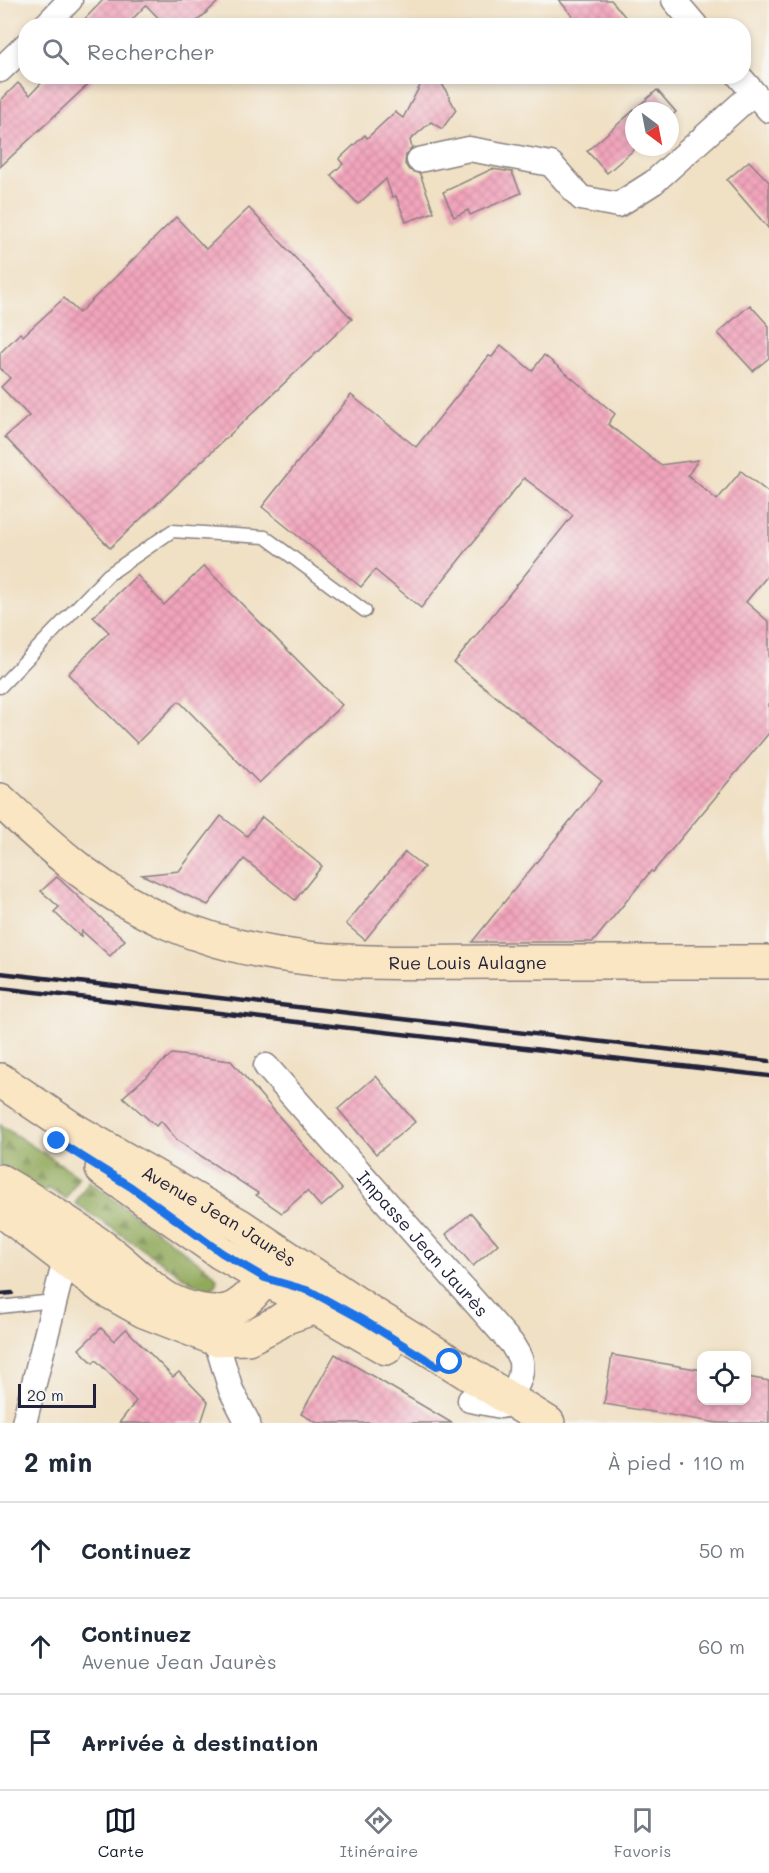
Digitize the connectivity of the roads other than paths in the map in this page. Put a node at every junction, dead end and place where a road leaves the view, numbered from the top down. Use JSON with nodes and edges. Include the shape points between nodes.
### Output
{"nodes":[{"id":1,"x":70,"y":0,"type":"edge"},
{"id":2,"x":674,"y":0,"type":"edge"},
{"id":3,"x":53,"y":18,"type":"edge"},
{"id":4,"x":690,"y":18,"type":"edge"},
{"id":5,"x":18,"y":53,"type":"edge"},
{"id":6,"x":0,"y":70,"type":"edge"},
{"id":7,"x":754,"y":93,"type":"edge"},
{"id":8,"x":419,"y":160,"type":"dead end"},
{"id":9,"x":365,"y":611,"type":"dead end"},
{"id":10,"x":0,"y":687,"type":"edge"},
{"id":11,"x":0,"y":800,"type":"edge"},
{"id":12,"x":769,"y":962,"type":"edge"},
{"id":13,"x":266,"y":1066,"type":"dead end"},
{"id":14,"x":0,"y":1080,"type":"edge"},
{"id":15,"x":0,"y":1100,"type":"edge"},
{"id":16,"x":64,"y":1135,"type":"junction"},
{"id":17,"x":0,"y":1181,"type":"edge"},
{"id":18,"x":0,"y":1209,"type":"edge"},
{"id":19,"x":65,"y":1260,"type":"junction"},
{"id":20,"x":148,"y":1284,"type":"junction"},
{"id":21,"x":288,"y":1288,"type":"junction"},
{"id":22,"x":53,"y":1302,"type":"junction"},
{"id":23,"x":0,"y":1307,"type":"edge"},
{"id":24,"x":212,"y":1326,"type":"junction"},
{"id":25,"x":508,"y":1411,"type":"edge"},
{"id":26,"x":24,"y":1423,"type":"edge"},
{"id":27,"x":248,"y":1423,"type":"edge"},
{"id":28,"x":548,"y":1423,"type":"edge"}],
"edges":[{"from":1,"to":3,"type":"street"},
{"from":2,"to":4,"type":"street"},
{"from":5,"to":6,"type":"street"},
{"from":7,"to":8,"type":"street","via":[[654,182],[618,205],[581,198],[551,164],[469,149]]},
{"from":9,"to":10,"type":"lane","via":[[265,537],[172,531],[108,575]]},
{"from":11,"to":12,"type":"street","name":"Rue Louis Aulagne","via":[[54,851],[111,891],[171,924],[255,950],[334,962]]},
{"from":13,"to":25,"type":"street","name":"Impasse Jean Jaurès","via":[[512,1344],[521,1361],[520,1377]]},
{"from":14,"to":16,"type":"street"},
{"from":15,"to":16,"type":"street","via":[[21,1117]]},
{"from":16,"to":21,"type":"street","name":"Avenue Jean Jaurès","via":[[222,1253]]},
{"from":17,"to":20,"type":"street","via":[[80,1232]]},
{"from":18,"to":19,"type":"street"},
{"from":19,"to":20,"type":"street","via":[[78,1249],[129,1280]]},
{"from":19,"to":22,"type":"street"},
{"from":19,"to":24,"type":"street","via":[[144,1311]]},
{"from":20,"to":24,"type":"street"},
{"from":21,"to":24,"type":"street","via":[[255,1293]]},
{"from":21,"to":24,"type":"street","via":[[277,1323],[248,1338]]},
{"from":21,"to":25,"type":"street","name":"Avenue Jean Jaurès","via":[[470,1400]]},
{"from":21,"to":25,"type":"street","name":"Avenue Jean Jaurès","via":[[368,1311],[450,1362]]},
{"from":22,"to":23,"type":"lane"},
{"from":22,"to":26,"type":"street"},
{"from":24,"to":27,"type":"street","via":[[231,1390]]},
{"from":25,"to":28,"type":"street","name":"Avenue Jean Jaurès"}]}
